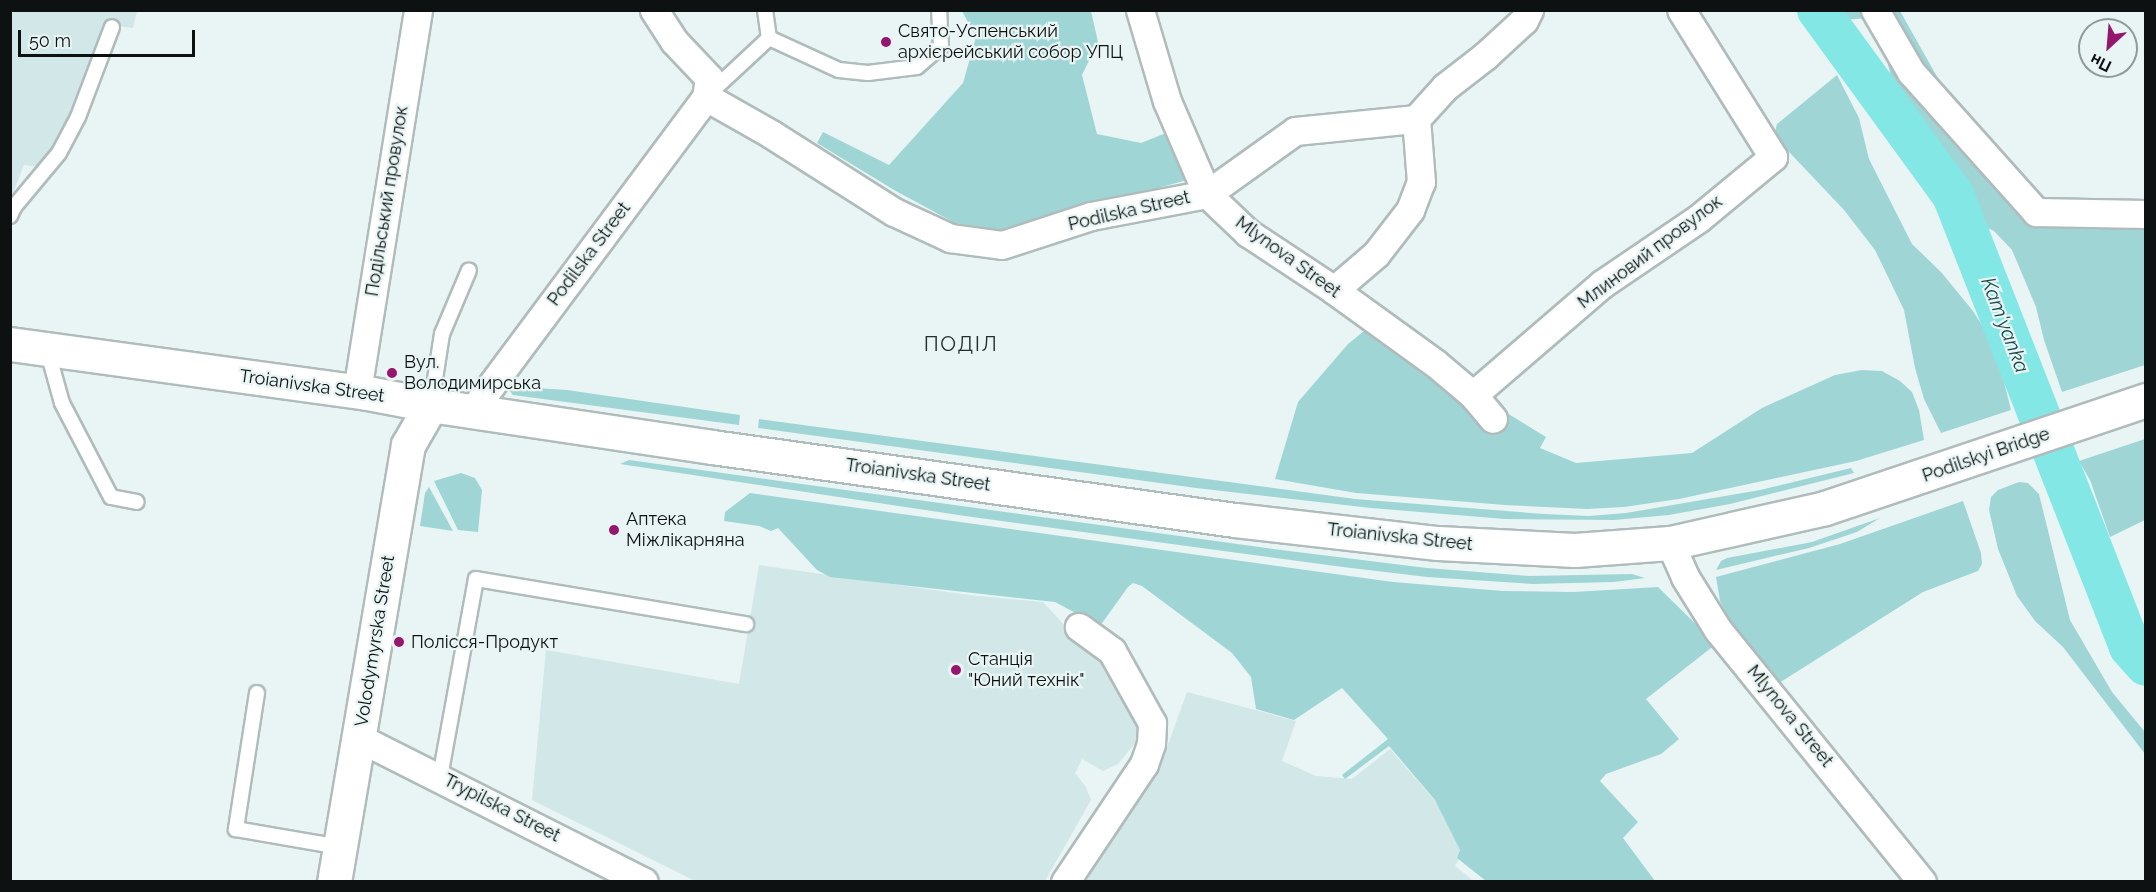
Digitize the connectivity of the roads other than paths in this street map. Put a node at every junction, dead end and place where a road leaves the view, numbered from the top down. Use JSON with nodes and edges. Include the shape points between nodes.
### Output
{"nodes":[{"id":1,"x":418,"y":10,"type":"edge"},
{"id":2,"x":654,"y":10,"type":"edge"},
{"id":3,"x":765,"y":10,"type":"edge"},
{"id":4,"x":939,"y":10,"type":"edge"},
{"id":5,"x":1140,"y":10,"type":"edge"},
{"id":6,"x":1529,"y":10,"type":"edge"},
{"id":7,"x":1681,"y":10,"type":"edge"},
{"id":8,"x":1875,"y":10,"type":"edge"},
{"id":9,"x":112,"y":27,"type":"dead end"},
{"id":10,"x":769,"y":38,"type":"junction"},
{"id":11,"x":706,"y":97,"type":"junction"},
{"id":12,"x":1416,"y":119,"type":"junction"},
{"id":13,"x":1207,"y":194,"type":"junction"},
{"id":14,"x":2145,"y":214,"type":"edge"},
{"id":15,"x":10,"y":216,"type":"edge"},
{"id":16,"x":469,"y":270,"type":"dead end"},
{"id":17,"x":1334,"y":290,"type":"junction"},
{"id":18,"x":10,"y":344,"type":"edge"},
{"id":19,"x":47,"y":349,"type":"junction"},
{"id":20,"x":357,"y":392,"type":"junction"},
{"id":21,"x":1473,"y":395,"type":"junction"},
{"id":22,"x":2145,"y":400,"type":"edge"},
{"id":23,"x":431,"y":405,"type":"junction"},
{"id":24,"x":472,"y":411,"type":"junction"},
{"id":25,"x":1493,"y":419,"type":"dead end"},
{"id":26,"x":137,"y":502,"type":"dead end"},
{"id":27,"x":1826,"y":508,"type":"joint"},
{"id":28,"x":1670,"y":543,"type":"junction"},
{"id":29,"x":746,"y":624,"type":"dead end"},
{"id":30,"x":1079,"y":627,"type":"dead end"},
{"id":31,"x":257,"y":693,"type":"dead end"},
{"id":32,"x":359,"y":738,"type":"junction"},
{"id":33,"x":441,"y":777,"type":"junction"},
{"id":34,"x":340,"y":847,"type":"junction"},
{"id":35,"x":334,"y":882,"type":"edge"},
{"id":36,"x":644,"y":882,"type":"edge"},
{"id":37,"x":1065,"y":882,"type":"edge"},
{"id":38,"x":1922,"y":882,"type":"edge"}],
"edges":[{"from":1,"to":20,"type":"street","name":"Подільський провулок"},
{"from":2,"to":11,"type":"street","via":[[674,41],[709,78]]},
{"from":3,"to":10,"type":"lane"},
{"from":4,"to":10,"type":"lane","via":[[941,46],[917,67],[868,73],[839,70]]},
{"from":5,"to":13,"type":"street","name":"Mlynova Street","via":[[1167,101]]},
{"from":6,"to":12,"type":"street","via":[[1524,20],[1445,87]]},
{"from":7,"to":21,"type":"street","name":"Млиновий провулок","via":[[1773,157],[1699,218],[1602,284]]},
{"from":8,"to":14,"type":"street","via":[[1911,72],[2036,212]]},
{"from":9,"to":15,"type":"lane","via":[[78,117],[59,153]]},
{"from":10,"to":11,"type":"lane"},
{"from":11,"to":13,"type":"street","name":"Podilska Street","via":[[894,212],[950,238],[1002,245],[1091,216]]},
{"from":11,"to":24,"type":"street","name":"Podilska Street"},
{"from":12,"to":13,"type":"street","name":"Podilska Street","via":[[1295,131]]},
{"from":12,"to":17,"type":"street","via":[[1421,182],[1410,210],[1376,254]]},
{"from":13,"to":17,"type":"street","name":"Mlynova Street","via":[[1248,233]]},
{"from":16,"to":23,"type":"lane","via":[[442,334]]},
{"from":17,"to":21,"type":"street","name":"Mlynova Street"},
{"from":18,"to":19,"type":"street","name":"Troianivska Street"},
{"from":19,"to":20,"type":"street","name":"Troianivska Street"},
{"from":19,"to":26,"type":"lane","via":[[62,403],[111,497]]},
{"from":20,"to":23,"type":"street","name":"Troianivska Street"},
{"from":21,"to":25,"type":"street","name":"Mlynova Street"},
{"from":22,"to":27,"type":"street","name":"Podilskyi Bridge"},
{"from":23,"to":24,"type":"street","name":"Troianivska Street"},
{"from":23,"to":32,"type":"street","name":"Volodymyrska Street","via":[[408,446]]},
{"from":24,"to":28,"type":"street","name":"Troianivska Street","via":[[1224,518],[1438,543],[1575,550]]},
{"from":27,"to":28,"type":"street","name":"Troianivska Street"},
{"from":28,"to":38,"type":"street","name":"Mlynova Street","via":[[1685,577],[1718,630]]},
{"from":29,"to":33,"type":"lane","via":[[476,579]]},
{"from":30,"to":37,"type":"street","via":[[1112,651],[1152,723],[1151,744],[1144,764]]},
{"from":31,"to":34,"type":"lane","via":[[236,829]]},
{"from":32,"to":33,"type":"street","name":"Trypilska Street"},
{"from":32,"to":34,"type":"street","name":"Volodymyrska Street"},
{"from":33,"to":36,"type":"street","name":"Trypilska Street"},
{"from":34,"to":35,"type":"street","name":"Volodymyrska Street"}]}
